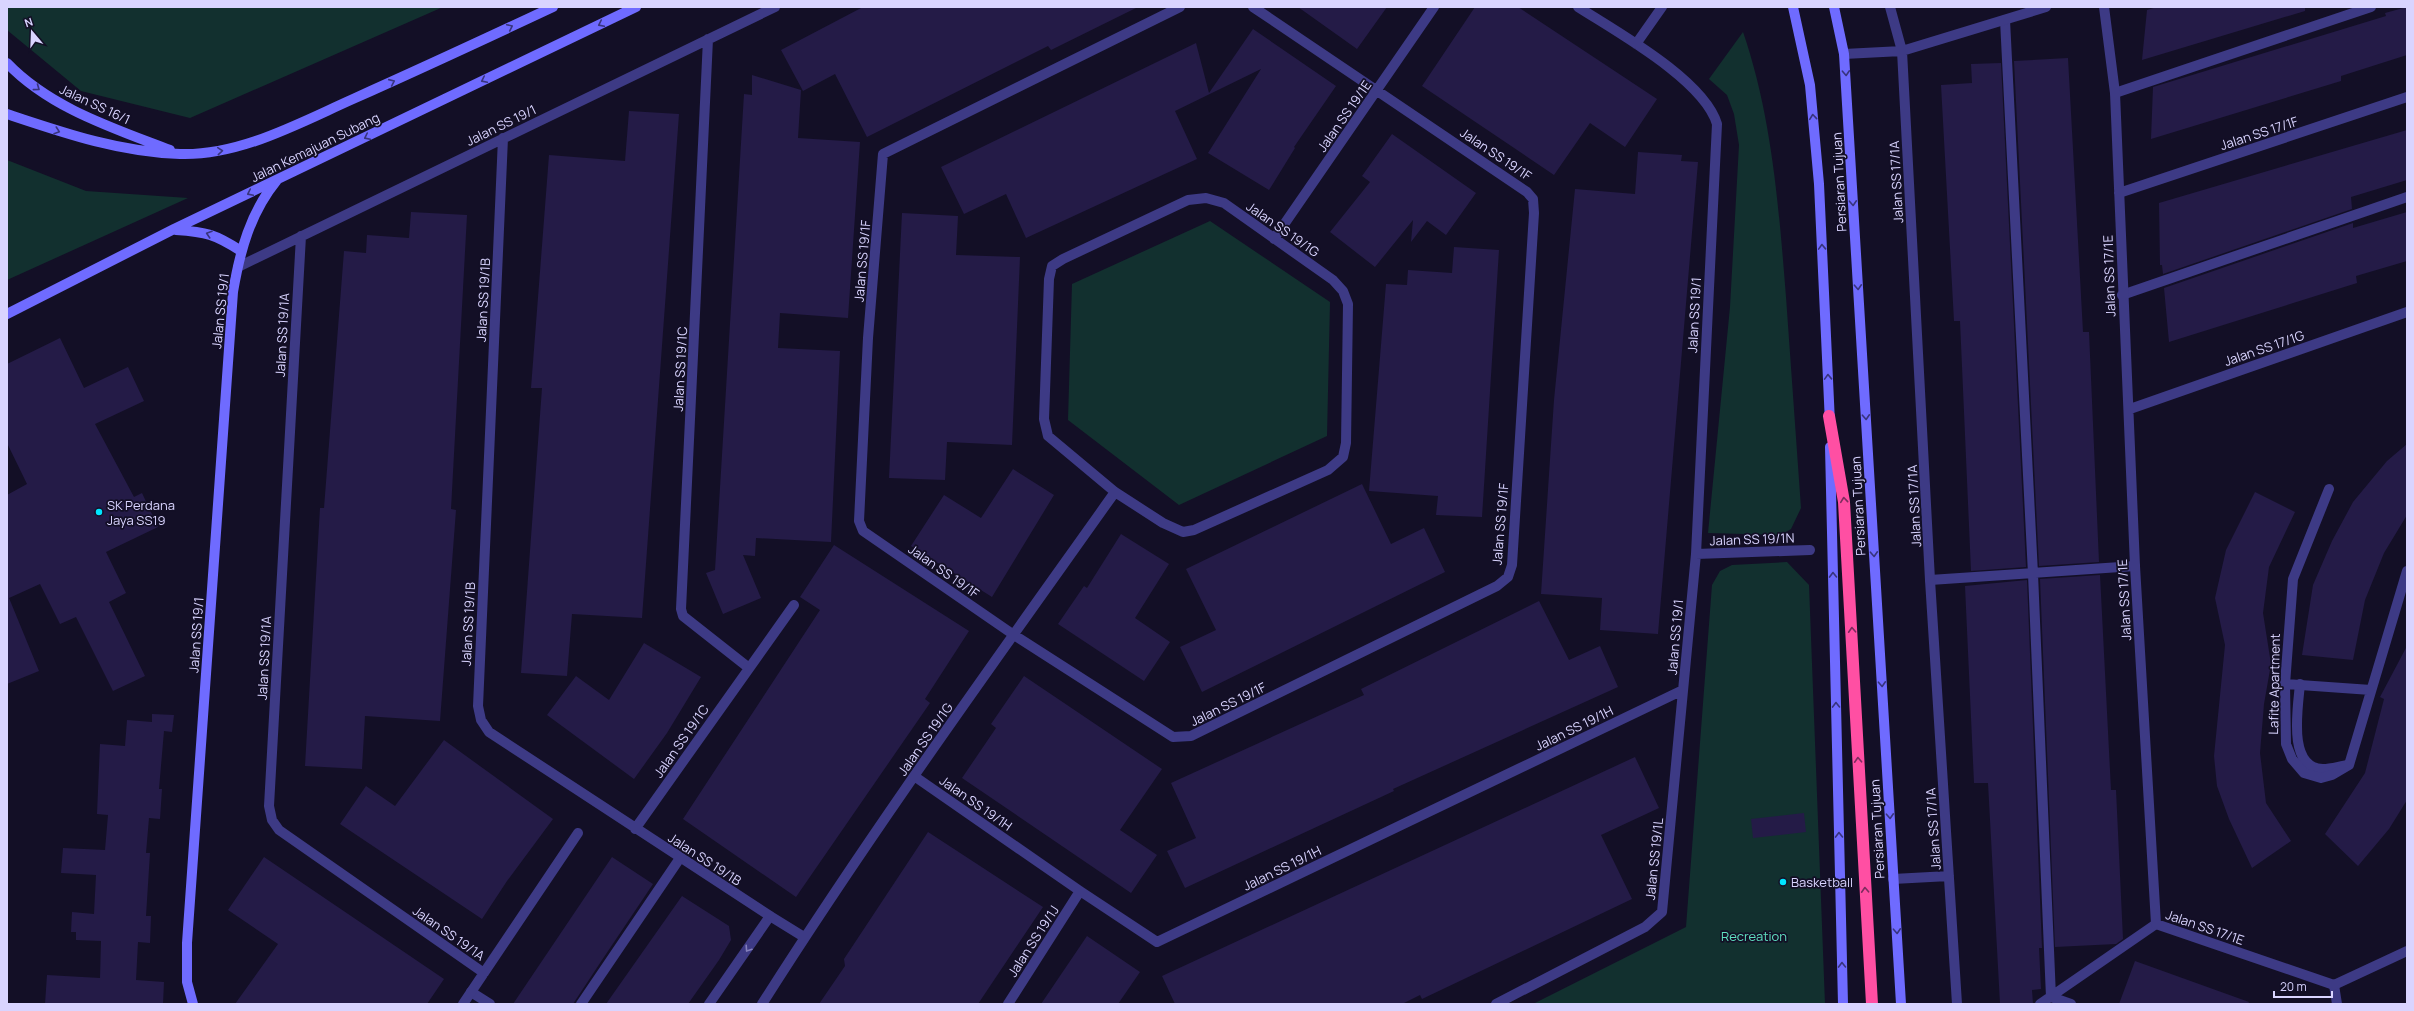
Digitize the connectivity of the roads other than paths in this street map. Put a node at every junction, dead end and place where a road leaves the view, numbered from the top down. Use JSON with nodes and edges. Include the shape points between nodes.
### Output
{"nodes":[{"id":1,"x":553,"y":7,"type":"edge"},
{"id":2,"x":636,"y":7,"type":"edge"},
{"id":3,"x":775,"y":7,"type":"edge"},
{"id":4,"x":1180,"y":7,"type":"edge"},
{"id":5,"x":1253,"y":7,"type":"edge"},
{"id":6,"x":1434,"y":7,"type":"edge"},
{"id":7,"x":1578,"y":7,"type":"edge"},
{"id":8,"x":1794,"y":7,"type":"edge"},
{"id":9,"x":1834,"y":7,"type":"edge"},
{"id":10,"x":1890,"y":7,"type":"edge"},
{"id":11,"x":2046,"y":7,"type":"edge"},
{"id":12,"x":2104,"y":7,"type":"edge"},
{"id":13,"x":2371,"y":7,"type":"edge"},
{"id":14,"x":1659,"y":8,"type":"edge"},
{"id":15,"x":2005,"y":20,"type":"junction"},
{"id":16,"x":708,"y":39,"type":"junction"},
{"id":17,"x":1636,"y":44,"type":"junction"},
{"id":18,"x":1902,"y":51,"type":"junction"},
{"id":19,"x":1844,"y":54,"type":"junction"},
{"id":20,"x":7,"y":63,"type":"edge"},
{"id":21,"x":1378,"y":90,"type":"junction"},
{"id":22,"x":2115,"y":93,"type":"junction"},
{"id":23,"x":2407,"y":97,"type":"edge"},
{"id":24,"x":7,"y":114,"type":"edge"},
{"id":25,"x":503,"y":138,"type":"junction"},
{"id":26,"x":181,"y":154,"type":"junction"},
{"id":27,"x":277,"y":180,"type":"junction"},
{"id":28,"x":2119,"y":193,"type":"junction"},
{"id":29,"x":2407,"y":197,"type":"edge"},
{"id":30,"x":174,"y":229,"type":"junction"},
{"id":31,"x":301,"y":236,"type":"junction"},
{"id":32,"x":1274,"y":239,"type":"junction"},
{"id":33,"x":241,"y":251,"type":"junction"},
{"id":34,"x":238,"y":267,"type":"junction"},
{"id":35,"x":2122,"y":295,"type":"junction"},
{"id":36,"x":2407,"y":312,"type":"edge"},
{"id":37,"x":7,"y":314,"type":"edge"},
{"id":38,"x":2130,"y":409,"type":"junction"},
{"id":39,"x":1829,"y":416,"type":"junction"},
{"id":40,"x":2329,"y":489,"type":"dead end"},
{"id":41,"x":1114,"y":492,"type":"junction"},
{"id":42,"x":1810,"y":550,"type":"dead end"},
{"id":43,"x":1696,"y":554,"type":"junction"},
{"id":44,"x":2135,"y":566,"type":"junction"},
{"id":45,"x":2407,"y":571,"type":"edge"},
{"id":46,"x":2033,"y":574,"type":"junction"},
{"id":47,"x":1930,"y":580,"type":"junction"},
{"id":48,"x":794,"y":605,"type":"dead end"},
{"id":49,"x":1014,"y":635,"type":"junction"},
{"id":50,"x":749,"y":668,"type":"junction"},
{"id":51,"x":2285,"y":684,"type":"junction"},
{"id":52,"x":2300,"y":684,"type":"junction"},
{"id":53,"x":1683,"y":690,"type":"junction"},
{"id":54,"x":2371,"y":690,"type":"junction"},
{"id":55,"x":2348,"y":765,"type":"junction"},
{"id":56,"x":914,"y":776,"type":"junction"},
{"id":57,"x":635,"y":828,"type":"junction"},
{"id":58,"x":578,"y":833,"type":"dead end"},
{"id":59,"x":680,"y":858,"type":"junction"},
{"id":60,"x":1950,"y":876,"type":"junction"},
{"id":61,"x":1893,"y":879,"type":"junction"},
{"id":62,"x":1080,"y":891,"type":"junction"},
{"id":63,"x":770,"y":916,"type":"junction"},
{"id":64,"x":2156,"y":924,"type":"junction"},
{"id":65,"x":804,"y":937,"type":"junction"},
{"id":66,"x":2407,"y":951,"type":"edge"},
{"id":67,"x":484,"y":973,"type":"junction"},
{"id":68,"x":2334,"y":985,"type":"junction"},
{"id":69,"x":471,"y":992,"type":"junction"},
{"id":70,"x":2051,"y":997,"type":"junction"},
{"id":71,"x":192,"y":1004,"type":"edge"},
{"id":72,"x":463,"y":1004,"type":"edge"},
{"id":73,"x":490,"y":1004,"type":"edge"},
{"id":74,"x":581,"y":1004,"type":"edge"},
{"id":75,"x":709,"y":1004,"type":"edge"},
{"id":76,"x":762,"y":1004,"type":"edge"},
{"id":77,"x":1008,"y":1004,"type":"edge"},
{"id":78,"x":1496,"y":1004,"type":"edge"},
{"id":79,"x":1843,"y":1004,"type":"edge"},
{"id":80,"x":1872,"y":1004,"type":"edge"},
{"id":81,"x":1901,"y":1004,"type":"edge"},
{"id":82,"x":1957,"y":1004,"type":"edge"},
{"id":83,"x":2040,"y":1004,"type":"edge"},
{"id":84,"x":2071,"y":1004,"type":"edge"},
{"id":85,"x":2337,"y":1004,"type":"edge"}],
"edges":[{"from":26,"to":1,"type":"main road","name":"Jalan Kemajuan Subang","one_way":true,"via":[[230,150],[294,125],[442,60]]},
{"from":2,"to":27,"type":"main road","name":"Jalan Kemajuan Subang","one_way":true},
{"from":3,"to":16,"type":"street","name":"Jalan SS 19/1"},
{"from":4,"to":49,"type":"street","name":"Jalan SS 19/1F","via":[[883,154],[868,338],[859,521],[863,531]]},
{"from":5,"to":21,"type":"street","name":"Jalan SS 19/1F"},
{"from":6,"to":21,"type":"street","name":"Jalan SS 19/1E"},
{"from":7,"to":17,"type":"street","name":"Jalan SS 19/1"},
{"from":39,"to":8,"type":"main road","name":"Persiaran Tujuan","one_way":true,"via":[[1819,184],[1810,85]]},
{"from":9,"to":19,"type":"main road","name":"Persiaran Tujuan"},
{"from":10,"to":18,"type":"street","name":"Jalan SS 17/1A"},
{"from":11,"to":15,"type":"street"},
{"from":12,"to":22,"type":"street","name":"Jalan SS 17/1E"},
{"from":13,"to":22,"type":"street"},
{"from":14,"to":17,"type":"street"},
{"from":15,"to":18,"type":"street"},
{"from":15,"to":46,"type":"street"},
{"from":16,"to":25,"type":"street","name":"Jalan SS 19/1"},
{"from":16,"to":50,"type":"street","name":"Jalan SS 19/1C","via":[[681,609],[683,616]]},
{"from":17,"to":43,"type":"street","name":"Jalan SS 19/1","via":[[1695,88],[1713,112],[1717,124]]},
{"from":18,"to":19,"type":"street"},
{"from":18,"to":47,"type":"street","name":"Jalan SS 17/1A"},
{"from":19,"to":61,"type":"main road","name":"Persiaran Tujuan","one_way":true},
{"from":20,"to":26,"type":"main road","name":"Jalan SS 16/1","one_way":true,"via":[[49,96],[88,117]]},
{"from":21,"to":32,"type":"street","name":"Jalan SS 19/1E"},
{"from":21,"to":49,"type":"street","name":"Jalan SS 19/1F","via":[[1527,192],[1533,199],[1512,565],[1508,577],[1497,586],[1191,736],[1172,737]]},
{"from":22,"to":28,"type":"street","name":"Jalan SS 17/1E"},
{"from":23,"to":28,"type":"street","name":"Jalan SS 17/1F"},
{"from":24,"to":26,"type":"main road","name":"Jalan Kemajuan Subang","one_way":true,"via":[[76,137],[127,149]]},
{"from":25,"to":31,"type":"street","name":"Jalan SS 19/1"},
{"from":25,"to":57,"type":"street","name":"Jalan SS 19/1B","via":[[478,706],[481,720],[489,732]]},
{"from":27,"to":30,"type":"main road","name":"Jalan Kemajuan Subang","one_way":true},
{"from":27,"to":33,"type":"main road","name":"Jalan SS 19/1","via":[[263,197]]},
{"from":28,"to":35,"type":"street","name":"Jalan SS 17/1E"},
{"from":29,"to":35,"type":"street"},
{"from":33,"to":30,"type":"main road","one_way":true,"via":[[204,232]]},
{"from":30,"to":37,"type":"main road","name":"Jalan Kemajuan Subang"},
{"from":31,"to":34,"type":"street","name":"Jalan SS 19/1"},
{"from":31,"to":67,"type":"street","name":"Jalan SS 19/1A","via":[[270,813],[279,830]]},
{"from":32,"to":41,"type":"street","name":"Jalan SS 19/1G","via":[[1224,203],[1206,198],[1188,200],[1052,266],[1049,280],[1044,419],[1048,436]]},
{"from":32,"to":41,"type":"street","name":"Jalan SS 19/1G","via":[[1333,280],[1343,291],[1348,304],[1346,443],[1343,457],[1328,470],[1194,530],[1183,532],[1163,523]]},
{"from":33,"to":34,"type":"main road","name":"Jalan SS 19/1"},
{"from":34,"to":71,"type":"main road","name":"Jalan SS 19/1","via":[[233,300],[187,943],[186,982]]},
{"from":35,"to":38,"type":"street","name":"Jalan SS 17/1E"},
{"from":36,"to":38,"type":"street","name":"Jalan SS 17/1G"},
{"from":38,"to":44,"type":"street","name":"Jalan SS 17/1E"},
{"from":79,"to":39,"type":"main road","name":"Persiaran Tujuan","one_way":true},
{"from":80,"to":39,"type":"highway","one_way":true,"via":[[1844,502]]},
{"from":40,"to":51,"type":"street","name":"Lafite Apartment","via":[[2292,579]]},
{"from":41,"to":49,"type":"street","name":"Jalan SS 19/1G"},
{"from":42,"to":43,"type":"street","name":"Jalan SS 19/1N"},
{"from":43,"to":53,"type":"street","name":"Jalan SS 19/1"},
{"from":44,"to":46,"type":"street"},
{"from":44,"to":64,"type":"street","name":"Jalan SS 17/1E"},
{"from":45,"to":54,"type":"street"},
{"from":46,"to":47,"type":"street"},
{"from":46,"to":70,"type":"street"},
{"from":47,"to":60,"type":"street","name":"Jalan SS 17/1A"},
{"from":48,"to":50,"type":"street","name":"Jalan SS 19/1C"},
{"from":49,"to":56,"type":"street","name":"Jalan SS 19/1G"},
{"from":50,"to":57,"type":"street","name":"Jalan SS 19/1C"},
{"from":51,"to":52,"type":"street"},
{"from":51,"to":55,"type":"street","name":"Lafite Apartment","via":[[2286,744],[2292,759],[2304,773],[2321,778],[2332,775]]},
{"from":52,"to":54,"type":"street"},
{"from":52,"to":55,"type":"street","via":[[2298,750],[2309,765],[2322,770]]},
{"from":53,"to":62,"type":"street","name":"Jalan SS 19/1H","via":[[1157,942]]},
{"from":53,"to":78,"type":"street","name":"Jalan SS 19/1L","via":[[1662,912],[1645,927]]},
{"from":54,"to":55,"type":"street"},
{"from":56,"to":62,"type":"street","name":"Jalan SS 19/1H"},
{"from":56,"to":65,"type":"street","name":"Jalan SS 19/1G"},
{"from":57,"to":59,"type":"street","name":"Jalan SS 19/1B"},
{"from":58,"to":67,"type":"street","name":"Jalan SS 19/1A"},
{"from":59,"to":63,"type":"street","name":"Jalan SS 19/1B"},
{"from":59,"to":74,"type":"street"},
{"from":60,"to":61,"type":"street"},
{"from":60,"to":82,"type":"street","name":"Jalan SS 17/1A"},
{"from":61,"to":81,"type":"main road","name":"Persiaran Tujuan","one_way":true},
{"from":62,"to":77,"type":"street","name":"Jalan SS 19/1J"},
{"from":63,"to":65,"type":"street","name":"Jalan SS 19/1B"},
{"from":63,"to":75,"type":"street","one_way":true},
{"from":64,"to":68,"type":"street","name":"Jalan SS 17/1E"},
{"from":64,"to":70,"type":"street"},
{"from":65,"to":76,"type":"street","name":"Jalan SS 19/1G"},
{"from":66,"to":68,"type":"street"},
{"from":67,"to":69,"type":"street","name":"Jalan SS 19/1A"},
{"from":68,"to":85,"type":"street"},
{"from":69,"to":72,"type":"street","name":"Jalan SS 19/1A"},
{"from":69,"to":73,"type":"street"},
{"from":70,"to":83,"type":"street"},
{"from":70,"to":84,"type":"street"}]}
